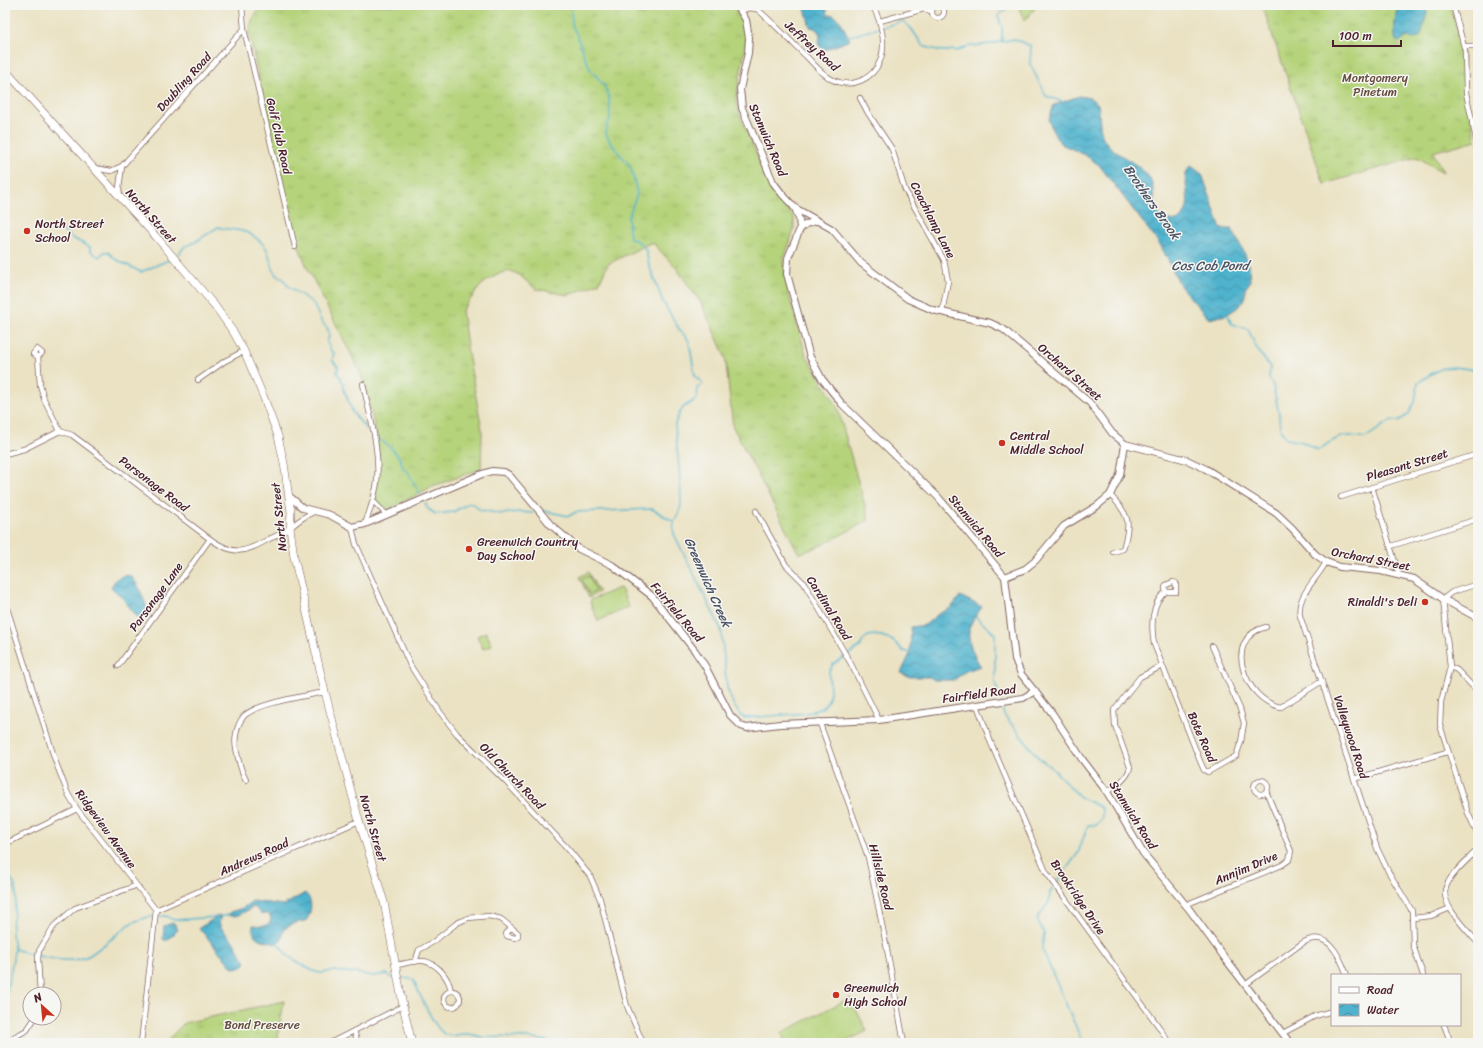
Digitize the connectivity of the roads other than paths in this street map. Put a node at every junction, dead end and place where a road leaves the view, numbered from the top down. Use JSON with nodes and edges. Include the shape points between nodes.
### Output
{"nodes":[{"id":1,"x":242,"y":5,"type":"edge"},
{"id":2,"x":737,"y":5,"type":"edge"},
{"id":3,"x":872,"y":5,"type":"edge"},
{"id":4,"x":1453,"y":5,"type":"edge"},
{"id":5,"x":741,"y":11,"type":"junction"},
{"id":6,"x":931,"y":11,"type":"dead end"},
{"id":7,"x":880,"y":21,"type":"junction"},
{"id":8,"x":244,"y":29,"type":"junction"},
{"id":9,"x":1464,"y":46,"type":"junction"},
{"id":10,"x":1478,"y":46,"type":"edge"},
{"id":11,"x":5,"y":70,"type":"edge"},
{"id":12,"x":860,"y":98,"type":"dead end"},
{"id":13,"x":1478,"y":122,"type":"edge"},
{"id":14,"x":1472,"y":124,"type":"junction"},
{"id":15,"x":1478,"y":148,"type":"edge"},
{"id":16,"x":122,"y":166,"type":"junction"},
{"id":17,"x":95,"y":168,"type":"junction"},
{"id":18,"x":120,"y":197,"type":"junction"},
{"id":19,"x":795,"y":208,"type":"junction"},
{"id":20,"x":816,"y":221,"type":"junction"},
{"id":21,"x":800,"y":229,"type":"junction"},
{"id":22,"x":295,"y":247,"type":"dead end"},
{"id":23,"x":942,"y":312,"type":"junction"},
{"id":24,"x":244,"y":351,"type":"junction"},
{"id":25,"x":38,"y":358,"type":"dead end"},
{"id":26,"x":198,"y":380,"type":"dead end"},
{"id":27,"x":363,"y":384,"type":"dead end"},
{"id":28,"x":60,"y":431,"type":"junction"},
{"id":29,"x":1125,"y":444,"type":"junction"},
{"id":30,"x":5,"y":454,"type":"edge"},
{"id":31,"x":1478,"y":454,"type":"edge"},
{"id":32,"x":1372,"y":486,"type":"junction"},
{"id":33,"x":1110,"y":495,"type":"junction"},
{"id":34,"x":289,"y":496,"type":"junction"},
{"id":35,"x":1341,"y":497,"type":"dead end"},
{"id":36,"x":373,"y":501,"type":"junction"},
{"id":37,"x":756,"y":511,"type":"dead end"},
{"id":38,"x":314,"y":512,"type":"junction"},
{"id":39,"x":387,"y":515,"type":"junction"},
{"id":40,"x":1478,"y":519,"type":"edge"},
{"id":41,"x":366,"y":524,"type":"junction"},
{"id":42,"x":352,"y":527,"type":"junction"},
{"id":43,"x":290,"y":528,"type":"junction"},
{"id":44,"x":210,"y":539,"type":"junction"},
{"id":45,"x":1391,"y":546,"type":"junction"},
{"id":46,"x":1113,"y":552,"type":"dead end"},
{"id":47,"x":1326,"y":562,"type":"junction"},
{"id":48,"x":1398,"y":574,"type":"junction"},
{"id":49,"x":1005,"y":578,"type":"junction"},
{"id":50,"x":1478,"y":584,"type":"edge"},
{"id":51,"x":1166,"y":592,"type":"dead end"},
{"id":52,"x":1443,"y":599,"type":"junction"},
{"id":53,"x":5,"y":602,"type":"edge"},
{"id":54,"x":1478,"y":618,"type":"edge"},
{"id":55,"x":1266,"y":627,"type":"dead end"},
{"id":56,"x":1212,"y":646,"type":"dead end"},
{"id":57,"x":118,"y":666,"type":"dead end"},
{"id":58,"x":1162,"y":666,"type":"junction"},
{"id":59,"x":1450,"y":667,"type":"junction"},
{"id":60,"x":1322,"y":681,"type":"junction"},
{"id":61,"x":1035,"y":691,"type":"junction"},
{"id":62,"x":325,"y":692,"type":"junction"},
{"id":63,"x":1478,"y":692,"type":"edge"},
{"id":64,"x":977,"y":705,"type":"junction"},
{"id":65,"x":879,"y":720,"type":"junction"},
{"id":66,"x":820,"y":721,"type":"junction"},
{"id":67,"x":1448,"y":752,"type":"junction"},
{"id":68,"x":1354,"y":779,"type":"junction"},
{"id":69,"x":246,"y":780,"type":"dead end"},
{"id":70,"x":1266,"y":791,"type":"dead end"},
{"id":71,"x":1107,"y":792,"type":"junction"},
{"id":72,"x":77,"y":809,"type":"junction"},
{"id":73,"x":359,"y":820,"type":"junction"},
{"id":74,"x":1478,"y":835,"type":"edge"},
{"id":75,"x":5,"y":844,"type":"edge"},
{"id":76,"x":1478,"y":849,"type":"edge"},
{"id":77,"x":135,"y":886,"type":"junction"},
{"id":78,"x":1185,"y":904,"type":"junction"},
{"id":79,"x":1448,"y":909,"type":"junction"},
{"id":80,"x":155,"y":914,"type":"junction"},
{"id":81,"x":1413,"y":918,"type":"junction"},
{"id":82,"x":511,"y":928,"type":"dead end"},
{"id":83,"x":1478,"y":944,"type":"edge"},
{"id":84,"x":415,"y":962,"type":"junction"},
{"id":85,"x":396,"y":965,"type":"junction"},
{"id":86,"x":1347,"y":974,"type":"edge"},
{"id":87,"x":1423,"y":974,"type":"edge"},
{"id":88,"x":1245,"y":985,"type":"junction"},
{"id":89,"x":40,"y":986,"type":"edge"},
{"id":90,"x":451,"y":991,"type":"dead end"},
{"id":91,"x":403,"y":1006,"type":"junction"},
{"id":92,"x":1331,"y":1011,"type":"edge"},
{"id":93,"x":30,"y":1026,"type":"edge"},
{"id":94,"x":1444,"y":1026,"type":"edge"},
{"id":95,"x":354,"y":1031,"type":"junction"},
{"id":96,"x":1283,"y":1033,"type":"junction"},
{"id":97,"x":5,"y":1042,"type":"edge"},
{"id":98,"x":141,"y":1043,"type":"edge"},
{"id":99,"x":330,"y":1043,"type":"edge"},
{"id":100,"x":358,"y":1043,"type":"edge"},
{"id":101,"x":412,"y":1043,"type":"edge"},
{"id":102,"x":643,"y":1043,"type":"edge"},
{"id":103,"x":904,"y":1043,"type":"edge"},
{"id":104,"x":1169,"y":1043,"type":"edge"},
{"id":105,"x":1290,"y":1043,"type":"edge"},
{"id":106,"x":1451,"y":1043,"type":"edge"}],
"edges":[{"from":1,"to":8,"type":"street"},
{"from":2,"to":5,"type":"street","name":"Stanwich Road"},
{"from":3,"to":7,"type":"street","name":"Jeffrey Road"},
{"from":4,"to":9,"type":"street"},
{"from":5,"to":7,"type":"street","name":"Jeffrey Road","via":[[748,8],[757,9],[824,74],[838,82],[849,84],[867,78],[880,61],[883,50]]},
{"from":5,"to":19,"type":"street","name":"Stanwich Road","via":[[749,40],[740,89],[742,108],[774,182]]},
{"from":6,"to":7,"type":"street","via":[[924,10]]},
{"from":8,"to":16,"type":"street","name":"Doubling Road"},
{"from":8,"to":22,"type":"street","name":"Golf Club Road"},
{"from":9,"to":10,"type":"street"},
{"from":9,"to":14,"type":"street","via":[[1466,94]]},
{"from":11,"to":17,"type":"main road","name":"North Street"},
{"from":12,"to":23,"type":"street","name":"Coachlamp Lane","via":[[892,149],[905,190],[944,260],[948,282]]},
{"from":13,"to":14,"type":"street"},
{"from":14,"to":15,"type":"street"},
{"from":16,"to":17,"type":"street","via":[[111,171]]},
{"from":16,"to":18,"type":"street"},
{"from":17,"to":18,"type":"main road","name":"North Street"},
{"from":18,"to":24,"type":"main road","name":"North Street","via":[[211,301]]},
{"from":19,"to":20,"type":"street","name":"Orchard Street"},
{"from":19,"to":21,"type":"street","name":"Stanwich Road"},
{"from":20,"to":21,"type":"street"},
{"from":20,"to":23,"type":"street","name":"Orchard Street","via":[[833,230],[861,263],[893,288],[913,301]]},
{"from":21,"to":49,"type":"street","name":"Stanwich Road","via":[[788,258],[787,274],[804,338],[818,372],[842,404],[941,500]]},
{"from":23,"to":29,"type":"street","name":"Orchard Street","via":[[990,323],[1003,329],[1088,401],[1112,433]]},
{"from":24,"to":26,"type":"street"},
{"from":24,"to":34,"type":"main road","name":"North Street","via":[[278,436]]},
{"from":25,"to":28,"type":"street","via":[[44,400]]},
{"from":27,"to":36,"type":"street","via":[[377,459],[377,482]]},
{"from":28,"to":30,"type":"street","via":[[24,449]]},
{"from":28,"to":44,"type":"street","name":"Parsonage Road","via":[[72,435]]},
{"from":29,"to":33,"type":"street","via":[[1120,475]]},
{"from":29,"to":47,"type":"street","name":"Orchard Street","via":[[1187,460],[1206,470],[1279,515],[1312,551]]},
{"from":31,"to":32,"type":"street","name":"Pleasant Street"},
{"from":32,"to":35,"type":"street","name":"Pleasant Street"},
{"from":32,"to":45,"type":"street"},
{"from":33,"to":46,"type":"street","via":[[1125,512],[1128,526],[1123,549]]},
{"from":33,"to":49,"type":"street","via":[[1064,526],[1030,565]]},
{"from":34,"to":38,"type":"street","via":[[303,508]]},
{"from":34,"to":43,"type":"main road","name":"North Street"},
{"from":36,"to":39,"type":"street"},
{"from":36,"to":41,"type":"street"},
{"from":37,"to":65,"type":"street","name":"Cardinal Road","via":[[786,565],[804,583]]},
{"from":38,"to":42,"type":"street","via":[[330,515]]},
{"from":38,"to":43,"type":"street"},
{"from":39,"to":41,"type":"street","name":"Fairfield Road"},
{"from":39,"to":66,"type":"street","name":"Fairfield Road","via":[[482,474],[492,471],[504,472],[514,479],[552,526],[579,550],[612,565],[652,596],[699,656],[735,722],[747,728]]},
{"from":40,"to":45,"type":"street"},
{"from":41,"to":42,"type":"street","name":"Fairfield Road"},
{"from":42,"to":102,"type":"street","name":"Old Church Road","via":[[356,544],[410,665],[440,712],[457,734],[506,782],[590,876],[600,899],[627,1006]]},
{"from":43,"to":44,"type":"street","name":"Parsonage Road","via":[[246,551],[235,552]]},
{"from":43,"to":62,"type":"main road","name":"North Street","via":[[294,558]]},
{"from":44,"to":57,"type":"street","name":"Parsonage Lane"},
{"from":45,"to":48,"type":"street"},
{"from":47,"to":48,"type":"street","name":"Orchard Street"},
{"from":47,"to":60,"type":"street","name":"Valleywood Road","via":[[1304,594],[1299,611]]},
{"from":48,"to":52,"type":"street","name":"Orchard Street","via":[[1419,581]]},
{"from":49,"to":61,"type":"street","name":"Stanwich Road","via":[[1015,662]]},
{"from":50,"to":52,"type":"street","via":[[1452,592]]},
{"from":51,"to":58,"type":"street","name":"Bote Road","via":[[1157,600],[1152,629]]},
{"from":52,"to":54,"type":"street","name":"Orchard Street"},
{"from":52,"to":59,"type":"street"},
{"from":53,"to":72,"type":"street","name":"Ridgeview Avenue","via":[[58,770]]},
{"from":55,"to":60,"type":"street","via":[[1256,629],[1248,636],[1242,656],[1245,674],[1258,695],[1272,705],[1281,707]]},
{"from":56,"to":58,"type":"street","name":"Bote Road","via":[[1242,714],[1244,732],[1236,756],[1208,772],[1204,770]]},
{"from":58,"to":71,"type":"street","via":[[1140,677],[1114,710],[1115,725],[1130,766],[1124,779]]},
{"from":59,"to":63,"type":"street","via":[[1457,670]]},
{"from":59,"to":67,"type":"street","via":[[1440,712],[1441,729]]},
{"from":60,"to":68,"type":"street","name":"Valleywood Road"},
{"from":61,"to":64,"type":"street","name":"Fairfield Road","via":[[1025,698]]},
{"from":61,"to":71,"type":"street","name":"Stanwich Road"},
{"from":62,"to":69,"type":"street","via":[[256,708],[244,717],[237,728],[235,743],[238,764]]},
{"from":62,"to":73,"type":"main road","name":"North Street"},
{"from":64,"to":65,"type":"street","name":"Fairfield Road"},
{"from":64,"to":104,"type":"street","name":"Brookridge Drive","via":[[1044,869]]},
{"from":65,"to":66,"type":"street","name":"Fairfield Road"},
{"from":66,"to":103,"type":"street","name":"Hillside Road","via":[[868,857]]},
{"from":67,"to":68,"type":"street"},
{"from":67,"to":74,"type":"street"},
{"from":68,"to":81,"type":"street","name":"Valleywood Road","via":[[1382,860],[1407,900]]},
{"from":70,"to":78,"type":"street","name":"Annjim Drive","via":[[1291,851],[1289,860]]},
{"from":71,"to":78,"type":"street","name":"Stanwich Road","via":[[1143,853]]},
{"from":72,"to":75,"type":"street"},
{"from":72,"to":77,"type":"street","name":"Ridgeview Avenue"},
{"from":73,"to":80,"type":"street","name":"Andrews Road"},
{"from":73,"to":85,"type":"main road","name":"North Street","via":[[384,902]]},
{"from":76,"to":79,"type":"street","via":[[1445,887]]},
{"from":77,"to":80,"type":"street","name":"Ridgeview Avenue"},
{"from":77,"to":89,"type":"street","via":[[75,908],[54,926],[39,951]]},
{"from":78,"to":88,"type":"street","name":"Stanwich Road"},
{"from":79,"to":81,"type":"street","via":[[1431,916]]},
{"from":79,"to":83,"type":"street"},
{"from":80,"to":98,"type":"street"},
{"from":81,"to":87,"type":"street","name":"Valleywood Road","via":[[1413,945]]},
{"from":82,"to":84,"type":"street","via":[[501,919],[489,916],[462,920],[419,950]]},
{"from":84,"to":85,"type":"street"},
{"from":84,"to":90,"type":"street","via":[[425,962],[439,970],[445,976]]},
{"from":85,"to":91,"type":"main road","name":"North Street"},
{"from":86,"to":88,"type":"street","via":[[1332,945],[1311,939]]},
{"from":88,"to":96,"type":"street","name":"Stanwich Road"},
{"from":91,"to":95,"type":"street"},
{"from":91,"to":101,"type":"main road","name":"North Street"},
{"from":92,"to":96,"type":"street","via":[[1315,1016]]},
{"from":93,"to":97,"type":"street"},
{"from":94,"to":106,"type":"street"},
{"from":95,"to":99,"type":"street"},
{"from":95,"to":100,"type":"street"},
{"from":96,"to":105,"type":"street","name":"Stanwich Road"}]}
